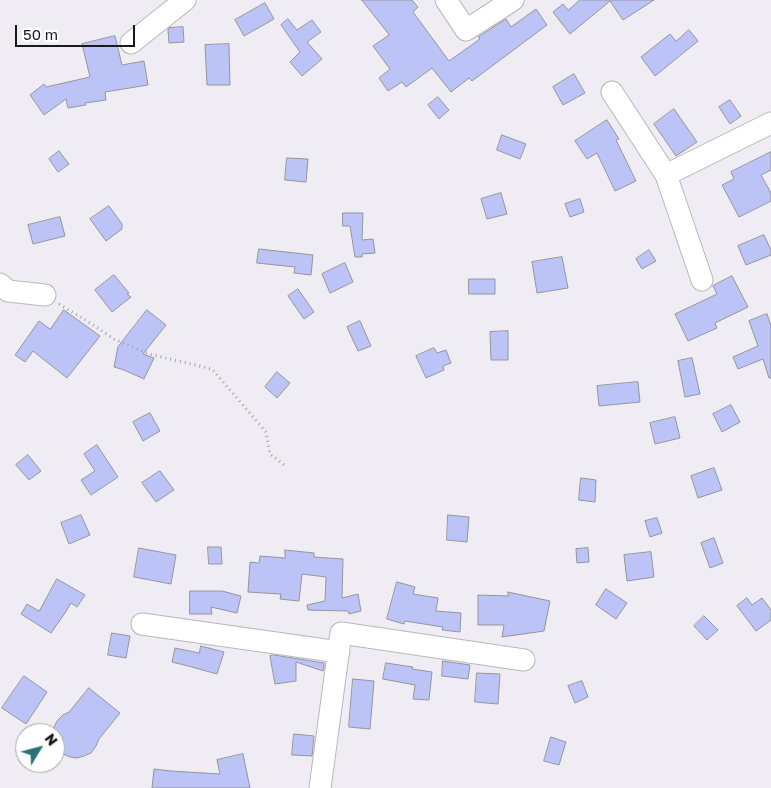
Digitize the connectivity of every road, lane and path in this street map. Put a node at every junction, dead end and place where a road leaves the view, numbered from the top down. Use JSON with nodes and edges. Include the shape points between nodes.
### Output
{"nodes":[{"id":1,"x":185,"y":0,"type":"edge"},
{"id":2,"x":446,"y":0,"type":"edge"},
{"id":3,"x":512,"y":0,"type":"edge"},
{"id":4,"x":131,"y":43,"type":"dead end"},
{"id":5,"x":612,"y":92,"type":"dead end"},
{"id":6,"x":771,"y":123,"type":"edge"},
{"id":7,"x":666,"y":175,"type":"junction"},
{"id":8,"x":702,"y":280,"type":"dead end"},
{"id":9,"x":0,"y":284,"type":"edge"},
{"id":10,"x":45,"y":295,"type":"joint"},
{"id":11,"x":287,"y":466,"type":"dead end"},
{"id":12,"x":142,"y":624,"type":"dead end"},
{"id":13,"x":339,"y":652,"type":"junction"},
{"id":14,"x":524,"y":660,"type":"dead end"},
{"id":15,"x":320,"y":788,"type":"edge"}],
"edges":[{"from":1,"to":4,"type":"street"},
{"from":2,"to":3,"type":"street","via":[[466,30]]},
{"from":5,"to":7,"type":"street"},
{"from":6,"to":7,"type":"street"},
{"from":7,"to":8,"type":"street"},
{"from":9,"to":10,"type":"street","via":[[8,291]]},
{"from":10,"to":11,"type":"path","via":[[114,340],[149,354],[212,369],[266,432],[270,454]]},
{"from":12,"to":13,"type":"street"},
{"from":13,"to":14,"type":"street","via":[[341,634]]},
{"from":13,"to":15,"type":"street"}]}
